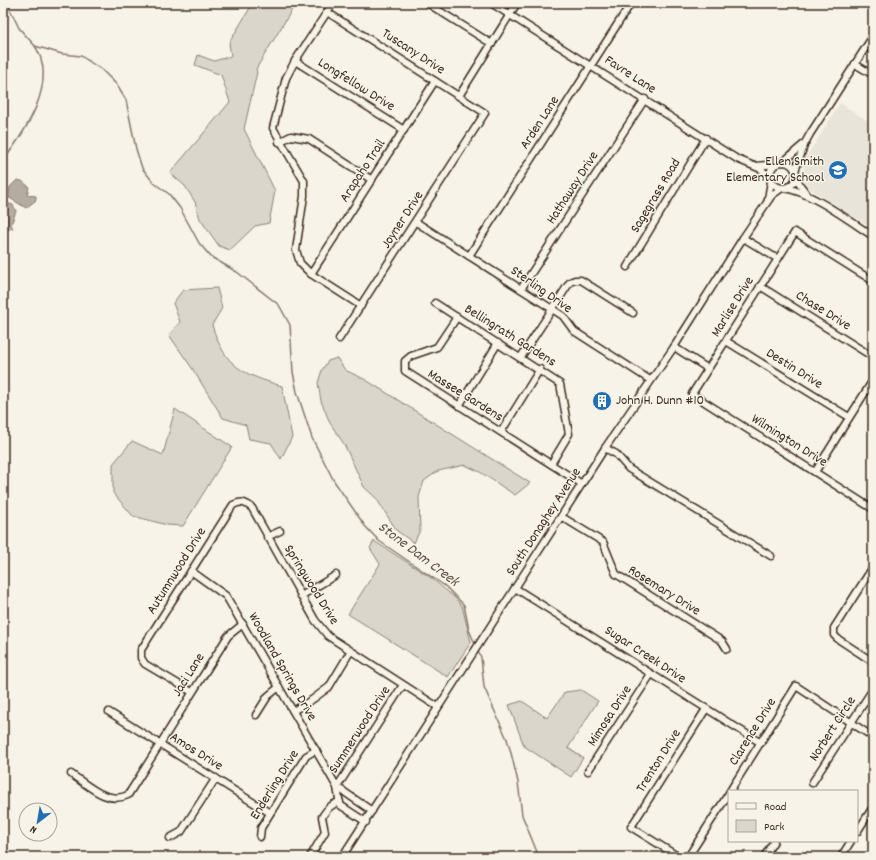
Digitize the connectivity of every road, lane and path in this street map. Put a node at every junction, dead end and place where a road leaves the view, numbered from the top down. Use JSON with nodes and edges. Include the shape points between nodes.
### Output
{"nodes":[{"id":1,"x":333,"y":3,"type":"edge"},
{"id":2,"x":427,"y":3,"type":"edge"},
{"id":3,"x":491,"y":3,"type":"edge"},
{"id":4,"x":517,"y":3,"type":"edge"},
{"id":5,"x":631,"y":3,"type":"edge"},
{"id":6,"x":327,"y":12,"type":"junction"},
{"id":7,"x":509,"y":15,"type":"junction"},
{"id":8,"x":873,"y":36,"type":"edge"},
{"id":9,"x":492,"y":44,"type":"junction"},
{"id":10,"x":295,"y":61,"type":"junction"},
{"id":11,"x":855,"y":64,"type":"junction"},
{"id":12,"x":592,"y":65,"type":"junction"},
{"id":13,"x":873,"y":75,"type":"edge"},
{"id":14,"x":435,"y":81,"type":"junction"},
{"id":15,"x":459,"y":96,"type":"junction"},
{"id":16,"x":645,"y":99,"type":"junction"},
{"id":17,"x":485,"y":113,"type":"joint"},
{"id":18,"x":404,"y":130,"type":"junction"},
{"id":19,"x":706,"y":138,"type":"junction"},
{"id":20,"x":279,"y":142,"type":"junction"},
{"id":21,"x":805,"y":143,"type":"junction"},
{"id":22,"x":780,"y":163,"type":"junction"},
{"id":23,"x":756,"y":166,"type":"junction"},
{"id":24,"x":796,"y":174,"type":"junction"},
{"id":25,"x":372,"y":180,"type":"junction"},
{"id":26,"x":771,"y":180,"type":"junction"},
{"id":27,"x":783,"y":188,"type":"junction"},
{"id":28,"x":810,"y":197,"type":"junction"},
{"id":29,"x":768,"y":201,"type":"junction"},
{"id":30,"x":416,"y":222,"type":"junction"},
{"id":31,"x":873,"y":236,"type":"edge"},
{"id":32,"x":743,"y":238,"type":"junction"},
{"id":33,"x":469,"y":256,"type":"junction"},
{"id":34,"x":778,"y":259,"type":"junction"},
{"id":35,"x":627,"y":267,"type":"dead end"},
{"id":36,"x":311,"y":274,"type":"junction"},
{"id":37,"x":873,"y":281,"type":"edge"},
{"id":38,"x":760,"y":286,"type":"junction"},
{"id":39,"x":521,"y":290,"type":"junction"},
{"id":40,"x":435,"y":303,"type":"dead end"},
{"id":41,"x":360,"y":306,"type":"junction"},
{"id":42,"x":552,"y":309,"type":"junction"},
{"id":43,"x":633,"y":313,"type":"dead end"},
{"id":44,"x":457,"y":317,"type":"junction"},
{"id":45,"x":339,"y":339,"type":"dead end"},
{"id":46,"x":726,"y":341,"type":"junction"},
{"id":47,"x":498,"y":343,"type":"junction"},
{"id":48,"x":674,"y":347,"type":"junction"},
{"id":49,"x":521,"y":357,"type":"junction"},
{"id":50,"x":873,"y":357,"type":"edge"},
{"id":51,"x":707,"y":368,"type":"junction"},
{"id":52,"x":540,"y":369,"type":"junction"},
{"id":53,"x":650,"y":380,"type":"junction"},
{"id":54,"x":873,"y":380,"type":"edge"},
{"id":55,"x":692,"y":394,"type":"joint"},
{"id":56,"x":459,"y":406,"type":"junction"},
{"id":57,"x":849,"y":417,"type":"junction"},
{"id":58,"x":501,"y":432,"type":"junction"},
{"id":59,"x":605,"y":448,"type":"junction"},
{"id":60,"x":551,"y":464,"type":"junction"},
{"id":61,"x":815,"y":472,"type":"junction"},
{"id":62,"x":582,"y":484,"type":"junction"},
{"id":63,"x":239,"y":502,"type":"joint"},
{"id":64,"x":873,"y":509,"type":"edge"},
{"id":65,"x":562,"y":517,"type":"junction"},
{"id":66,"x":280,"y":531,"type":"dead end"},
{"id":67,"x":267,"y":537,"type":"junction"},
{"id":68,"x":771,"y":556,"type":"dead end"},
{"id":69,"x":873,"y":567,"type":"edge"},
{"id":70,"x":191,"y":571,"type":"junction"},
{"id":71,"x":336,"y":575,"type":"dead end"},
{"id":72,"x":515,"y":588,"type":"junction"},
{"id":73,"x":301,"y":596,"type":"junction"},
{"id":74,"x":243,"y":624,"type":"junction"},
{"id":75,"x":727,"y":649,"type":"dead end"},
{"id":76,"x":350,"y":652,"type":"junction"},
{"id":77,"x":873,"y":662,"type":"edge"},
{"id":78,"x":652,"y":674,"type":"junction"},
{"id":79,"x":403,"y":685,"type":"junction"},
{"id":80,"x":279,"y":687,"type":"junction"},
{"id":81,"x":873,"y":689,"type":"edge"},
{"id":82,"x":192,"y":692,"type":"junction"},
{"id":83,"x":438,"y":707,"type":"junction"},
{"id":84,"x":706,"y":708,"type":"junction"},
{"id":85,"x":293,"y":711,"type":"junction"},
{"id":86,"x":109,"y":712,"type":"dead end"},
{"id":87,"x":256,"y":715,"type":"dead end"},
{"id":88,"x":852,"y":723,"type":"junction"},
{"id":89,"x":873,"y":737,"type":"edge"},
{"id":90,"x":761,"y":743,"type":"junction"},
{"id":91,"x":160,"y":744,"type":"junction"},
{"id":92,"x":316,"y":750,"type":"junction"},
{"id":93,"x":588,"y":771,"type":"dead end"},
{"id":94,"x":71,"y":774,"type":"dead end"},
{"id":95,"x":216,"y":778,"type":"junction"},
{"id":96,"x":812,"y":783,"type":"dead end"},
{"id":97,"x":337,"y":787,"type":"junction"},
{"id":98,"x":731,"y":790,"type":"edge"},
{"id":99,"x":728,"y":795,"type":"edge"},
{"id":100,"x":340,"y":802,"type":"junction"},
{"id":101,"x":873,"y":807,"type":"edge"},
{"id":102,"x":372,"y":811,"type":"junction"},
{"id":103,"x":270,"y":813,"type":"junction"},
{"id":104,"x":366,"y":822,"type":"junction"},
{"id":105,"x":858,"y":830,"type":"edge"},
{"id":106,"x":260,"y":837,"type":"dead end"},
{"id":107,"x":170,"y":838,"type":"dead end"},
{"id":108,"x":773,"y":842,"type":"edge"},
{"id":109,"x":850,"y":842,"type":"edge"},
{"id":110,"x":310,"y":857,"type":"edge"},
{"id":111,"x":342,"y":857,"type":"edge"},
{"id":112,"x":679,"y":857,"type":"edge"},
{"id":113,"x":688,"y":857,"type":"edge"},
{"id":114,"x":764,"y":857,"type":"edge"},
{"id":115,"x":841,"y":857,"type":"edge"}],
"edges":[{"from":1,"to":6,"type":"street"},
{"from":2,"to":9,"type":"street"},
{"from":3,"to":7,"type":"street","name":"Favre Lane"},
{"from":4,"to":7,"type":"street"},
{"from":5,"to":12,"type":"street","name":"Arden Lane"},
{"from":6,"to":10,"type":"street"},
{"from":6,"to":14,"type":"street","name":"Tuscany Drive"},
{"from":7,"to":9,"type":"street"},
{"from":7,"to":12,"type":"street","name":"Favre Lane"},
{"from":8,"to":11,"type":"street"},
{"from":9,"to":15,"type":"street"},
{"from":10,"to":18,"type":"street","name":"Longfellow Drive"},
{"from":10,"to":20,"type":"street","via":[[286,78],[273,128]]},
{"from":11,"to":13,"type":"street"},
{"from":11,"to":21,"type":"street"},
{"from":12,"to":16,"type":"street","name":"Favre Lane"},
{"from":12,"to":33,"type":"street","name":"Arden Lane"},
{"from":14,"to":15,"type":"street","name":"Tuscany Drive"},
{"from":14,"to":18,"type":"street","name":"Arapaho Trail"},
{"from":15,"to":17,"type":"street","name":"Tuscany Drive"},
{"from":16,"to":19,"type":"street","name":"Favre Lane"},
{"from":16,"to":39,"type":"street","name":"Hathaway Drive"},
{"from":17,"to":30,"type":"street","name":"Joyner Drive"},
{"from":18,"to":25,"type":"street","name":"Arapaho Trail"},
{"from":19,"to":23,"type":"street","name":"Favre Lane","via":[[737,159]]},
{"from":19,"to":35,"type":"street","name":"Sagegrass Road"},
{"from":20,"to":25,"type":"street","via":[[291,136],[309,139]]},
{"from":20,"to":36,"type":"street","via":[[304,181],[296,250],[300,263]]},
{"from":21,"to":22,"type":"street"},
{"from":21,"to":24,"type":"street"},
{"from":22,"to":23,"type":"street","name":"Favre Lane"},
{"from":22,"to":24,"type":"street","via":[[790,165]]},
{"from":22,"to":26,"type":"street","via":[[770,172]]},
{"from":23,"to":26,"type":"street","name":"Favre Lane"},
{"from":24,"to":27,"type":"street","via":[[794,183]]},
{"from":24,"to":28,"type":"street","via":[[802,189]]},
{"from":25,"to":36,"type":"street","name":"Arapaho Trail"},
{"from":26,"to":27,"type":"street"},
{"from":26,"to":29,"type":"street","name":"South Donaghey Avenue"},
{"from":27,"to":28,"type":"street","via":[[796,190]]},
{"from":27,"to":29,"type":"street","name":"South Donaghey Avenue"},
{"from":28,"to":31,"type":"street"},
{"from":29,"to":32,"type":"street","name":"South Donaghey Avenue"},
{"from":30,"to":33,"type":"street","name":"Sterling Drive"},
{"from":30,"to":41,"type":"street","name":"Joyner Drive"},
{"from":32,"to":34,"type":"street"},
{"from":32,"to":48,"type":"street","name":"South Donaghey Avenue"},
{"from":33,"to":39,"type":"street","name":"Sterling Drive"},
{"from":34,"to":37,"type":"street","name":"Marlise Drive","via":[[795,232]]},
{"from":34,"to":38,"type":"street","name":"Marlise Drive"},
{"from":36,"to":41,"type":"street"},
{"from":38,"to":46,"type":"street","name":"Marlise Drive"},
{"from":38,"to":50,"type":"street","name":"Chase Drive"},
{"from":39,"to":42,"type":"street","name":"Sterling Drive"},
{"from":40,"to":44,"type":"street","name":"Bellingrath Gardens"},
{"from":41,"to":45,"type":"street","name":"Joyner Drive"},
{"from":42,"to":43,"type":"street","via":[[570,282],[581,280]]},
{"from":42,"to":49,"type":"street"},
{"from":42,"to":53,"type":"street","name":"Sterling Drive","via":[[563,316],[574,331]]},
{"from":44,"to":47,"type":"street","name":"Bellingrath Gardens"},
{"from":44,"to":56,"type":"street","name":"Massee Gardens","via":[[437,347],[411,356],[405,361],[405,372]]},
{"from":46,"to":51,"type":"street","name":"Marlise Drive"},
{"from":46,"to":57,"type":"street","name":"Destin Drive"},
{"from":47,"to":49,"type":"street","name":"Bellingrath Gardens"},
{"from":47,"to":56,"type":"street"},
{"from":48,"to":51,"type":"street"},
{"from":48,"to":53,"type":"street","name":"South Donaghey Avenue"},
{"from":49,"to":52,"type":"street","name":"Bellingrath Gardens"},
{"from":51,"to":55,"type":"street","name":"Marlise Drive"},
{"from":52,"to":58,"type":"street"},
{"from":52,"to":60,"type":"street","name":"Bellingrath Gardens","via":[[560,384],[569,434]]},
{"from":53,"to":59,"type":"street","name":"South Donaghey Avenue"},
{"from":54,"to":57,"type":"street"},
{"from":55,"to":61,"type":"street","name":"Wilmington Drive"},
{"from":56,"to":58,"type":"street","name":"Massee Gardens"},
{"from":57,"to":61,"type":"street"},
{"from":58,"to":60,"type":"street","name":"Massee Gardens"},
{"from":59,"to":62,"type":"street","name":"South Donaghey Avenue"},
{"from":59,"to":68,"type":"street","via":[[616,454],[629,468]]},
{"from":60,"to":62,"type":"street","name":"Massee Gardens"},
{"from":61,"to":64,"type":"street","name":"Wilmington Drive"},
{"from":62,"to":65,"type":"street","name":"South Donaghey Avenue"},
{"from":63,"to":67,"type":"street","name":"Springwood Drive","via":[[245,502],[252,508]]},
{"from":63,"to":70,"type":"street","name":"Autumnwood Drive","via":[[233,505]]},
{"from":65,"to":72,"type":"street","name":"South Donaghey Avenue"},
{"from":65,"to":75,"type":"street","name":"Rosemary Drive","via":[[604,542],[616,574],[722,642]]},
{"from":66,"to":67,"type":"street"},
{"from":67,"to":73,"type":"street","name":"Springwood Drive"},
{"from":69,"to":77,"type":"street","via":[[834,628],[834,635],[838,640]]},
{"from":70,"to":74,"type":"street","name":"Woodland Springs Drive","via":[[226,596]]},
{"from":70,"to":82,"type":"street","name":"Autumnwood Drive","via":[[141,650],[140,658],[145,664]]},
{"from":71,"to":73,"type":"street"},
{"from":72,"to":78,"type":"street","name":"Sugar Creek Drive"},
{"from":72,"to":83,"type":"street","name":"South Donaghey Avenue"},
{"from":73,"to":76,"type":"street","name":"Springwood Drive","via":[[328,636]]},
{"from":74,"to":80,"type":"street","name":"Woodland Springs Drive"},
{"from":74,"to":82,"type":"street","name":"Jaci Lane","via":[[228,636]]},
{"from":76,"to":79,"type":"street","name":"Springwood Drive"},
{"from":76,"to":85,"type":"street","via":[[329,687]]},
{"from":78,"to":84,"type":"street","name":"Sugar Creek Drive"},
{"from":78,"to":93,"type":"street","name":"Mimosa Drive"},
{"from":79,"to":83,"type":"street","name":"Springwood Drive"},
{"from":79,"to":97,"type":"street","name":"Summerwood Drive"},
{"from":80,"to":85,"type":"street","name":"Woodland Springs Drive"},
{"from":80,"to":87,"type":"street","via":[[268,696]]},
{"from":81,"to":88,"type":"street","name":"Norbert Circle"},
{"from":82,"to":91,"type":"street","name":"Jaci Lane"},
{"from":83,"to":102,"type":"street","name":"South Donaghey Avenue"},
{"from":84,"to":90,"type":"street","name":"Sugar Creek Drive"},
{"from":84,"to":112,"type":"street","name":"Trenton Drive","via":[[631,827]]},
{"from":85,"to":92,"type":"street","name":"Woodland Springs Drive"},
{"from":86,"to":91,"type":"street","name":"Amos Drive"},
{"from":88,"to":89,"type":"street"},
{"from":88,"to":90,"type":"street","name":"Clarence Drive","via":[[796,686]]},
{"from":88,"to":96,"type":"street","name":"Norbert Circle"},
{"from":90,"to":98,"type":"street","name":"Clarence Drive"},
{"from":91,"to":94,"type":"street","name":"Jaci Lane","via":[[128,795],[120,799],[109,798]]},
{"from":91,"to":95,"type":"street","name":"Amos Drive"},
{"from":92,"to":97,"type":"street","name":"Woodland Springs Drive"},
{"from":92,"to":103,"type":"street","name":"Enderling Drive","via":[[306,756]]},
{"from":95,"to":103,"type":"street","name":"Amos Drive"},
{"from":95,"to":107,"type":"street","via":[[181,832]]},
{"from":97,"to":100,"type":"street","name":"Woodland Springs Drive"},
{"from":97,"to":102,"type":"street","name":"Woodland Springs Drive"},
{"from":99,"to":113,"type":"street","name":"Clarence Drive"},
{"from":100,"to":104,"type":"street","via":[[340,805]]},
{"from":100,"to":110,"type":"street","via":[[334,803],[322,817],[325,832]]},
{"from":101,"to":105,"type":"street"},
{"from":102,"to":104,"type":"street","name":"South Donaghey Avenue"},
{"from":103,"to":106,"type":"street","name":"Enderling Drive","via":[[261,828]]},
{"from":104,"to":111,"type":"street","name":"South Donaghey Avenue"},
{"from":108,"to":114,"type":"street"},
{"from":109,"to":115,"type":"street"}]}
